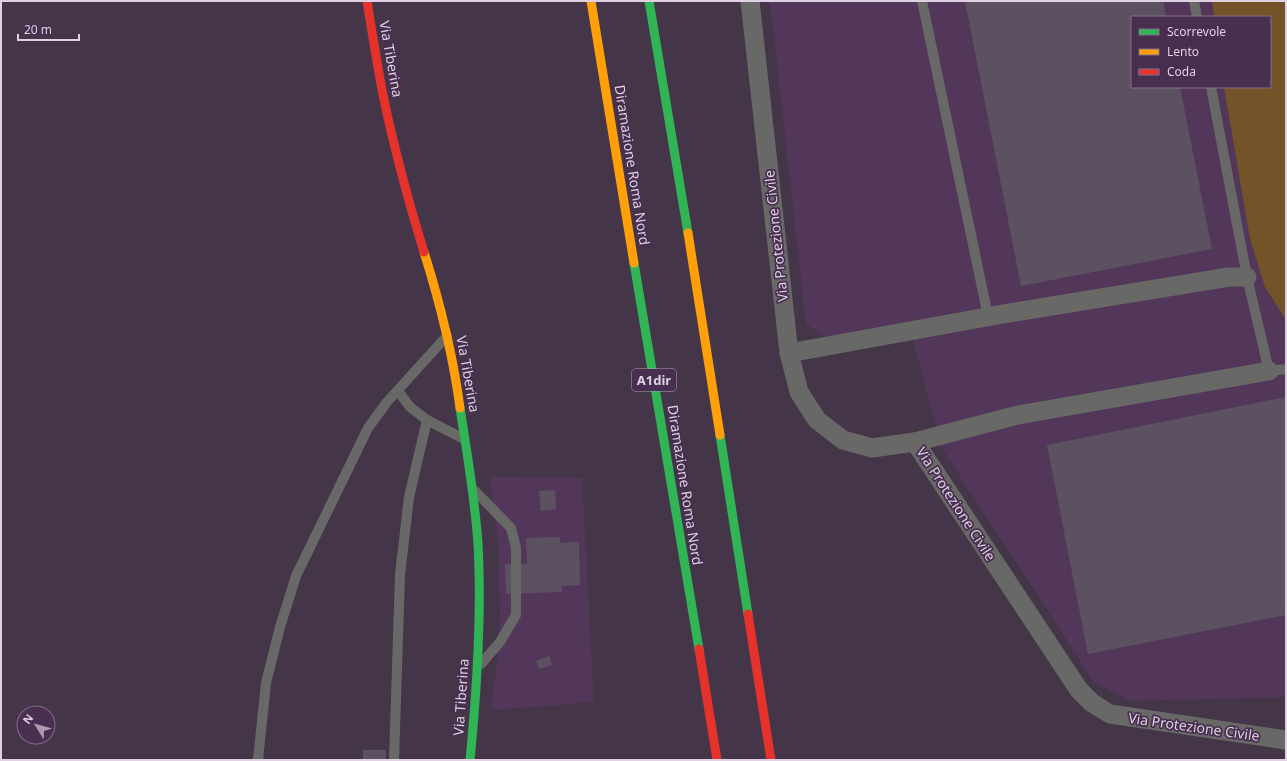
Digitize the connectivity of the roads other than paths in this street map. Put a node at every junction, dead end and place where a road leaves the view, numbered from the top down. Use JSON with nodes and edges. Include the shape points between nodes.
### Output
{"nodes":[{"id":1,"x":367,"y":1,"type":"edge"},
{"id":2,"x":591,"y":1,"type":"edge"},
{"id":3,"x":649,"y":1,"type":"edge"},
{"id":4,"x":750,"y":1,"type":"edge"},
{"id":5,"x":922,"y":1,"type":"edge"},
{"id":6,"x":1194,"y":1,"type":"edge"},
{"id":7,"x":1197,"y":16,"type":"edge"},
{"id":8,"x":1211,"y":88,"type":"edge"},
{"id":9,"x":1247,"y":277,"type":"junction"},
{"id":10,"x":988,"y":316,"type":"junction"},
{"id":11,"x":447,"y":336,"type":"junction"},
{"id":12,"x":789,"y":353,"type":"junction"},
{"id":13,"x":1277,"y":370,"type":"edge"},
{"id":14,"x":398,"y":391,"type":"junction"},
{"id":15,"x":427,"y":420,"type":"junction"},
{"id":16,"x":464,"y":439,"type":"junction"},
{"id":17,"x":915,"y":442,"type":"junction"},
{"id":18,"x":472,"y":488,"type":"junction"},
{"id":19,"x":478,"y":667,"type":"junction"},
{"id":20,"x":1286,"y":740,"type":"edge"},
{"id":21,"x":258,"y":760,"type":"edge"},
{"id":22,"x":394,"y":760,"type":"edge"},
{"id":23,"x":470,"y":760,"type":"edge"},
{"id":24,"x":717,"y":760,"type":"edge"},
{"id":25,"x":771,"y":760,"type":"edge"}],
"edges":[{"from":1,"to":11,"type":"main road","name":"Via Tiberina","via":[[397,156]]},
{"from":2,"to":24,"type":"main road","name":"Diramazione Roma Nord","number":"A1dir"},
{"from":3,"to":25,"type":"main road"},
{"from":4,"to":12,"type":"street","name":"Via Protezione Civile"},
{"from":5,"to":10,"type":"lane"},
{"from":6,"to":7,"type":"lane"},
{"from":8,"to":9,"type":"lane"},
{"from":9,"to":10,"type":"street","via":[[1229,277]]},
{"from":9,"to":13,"type":"lane"},
{"from":10,"to":12,"type":"street"},
{"from":11,"to":14,"type":"lane"},
{"from":11,"to":16,"type":"main road","name":"Via Tiberina","via":[[456,378]]},
{"from":12,"to":17,"type":"street","name":"Via Protezione Civile","via":[[799,392],[817,420],[842,440],[872,448]]},
{"from":13,"to":17,"type":"street","via":[[1018,415]]},
{"from":14,"to":15,"type":"lane","via":[[410,407]]},
{"from":14,"to":21,"type":"lane","via":[[368,428],[296,576],[266,683]]},
{"from":15,"to":16,"type":"lane"},
{"from":15,"to":22,"type":"lane","via":[[409,497],[400,575]]},
{"from":16,"to":18,"type":"main road","name":"Via Tiberina"},
{"from":17,"to":20,"type":"street","name":"Via Protezione Civile","via":[[1079,690],[1092,703],[1110,714]]},
{"from":18,"to":19,"type":"main road","name":"Via Tiberina","via":[[478,544]]},
{"from":18,"to":19,"type":"lane","via":[[511,528],[516,548],[516,615],[500,642]]},
{"from":19,"to":23,"type":"main road","name":"Via Tiberina"}]}
